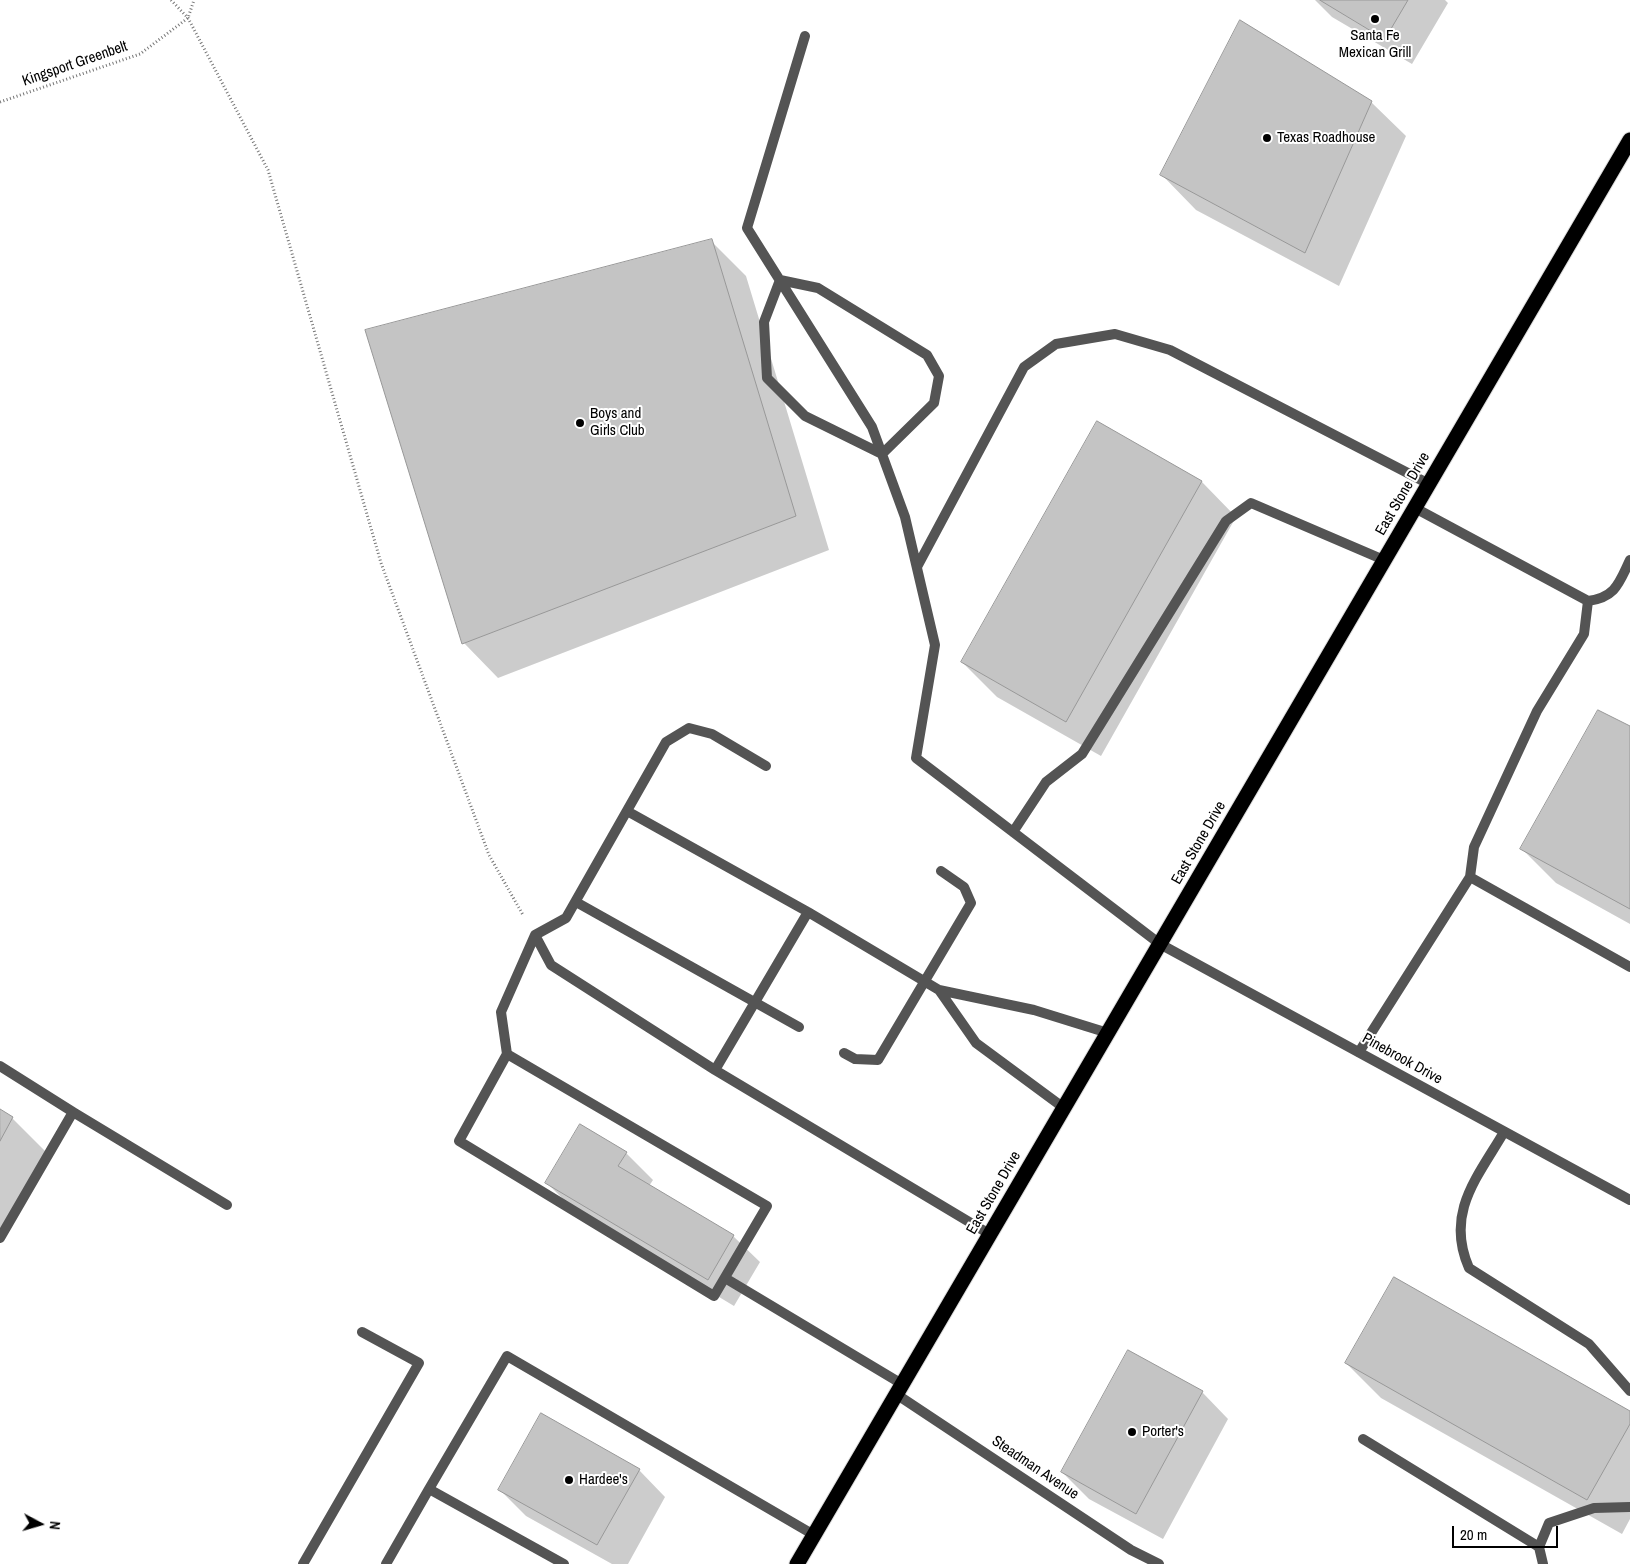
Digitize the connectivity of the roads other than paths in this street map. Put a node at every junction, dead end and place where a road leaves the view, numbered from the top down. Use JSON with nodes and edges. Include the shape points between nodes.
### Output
{"nodes":[{"id":1,"x":805,"y":36,"type":"dead end"},
{"id":2,"x":1630,"y":140,"type":"edge"},
{"id":3,"x":780,"y":280,"type":"junction"},
{"id":4,"x":882,"y":454,"type":"junction"},
{"id":5,"x":1429,"y":484,"type":"junction"},
{"id":6,"x":1414,"y":508,"type":"junction"},
{"id":7,"x":1384,"y":560,"type":"junction"},
{"id":8,"x":1630,"y":560,"type":"edge"},
{"id":9,"x":917,"y":567,"type":"junction"},
{"id":10,"x":1588,"y":601,"type":"junction"},
{"id":11,"x":766,"y":766,"type":"dead end"},
{"id":12,"x":626,"y":812,"type":"junction"},
{"id":13,"x":1013,"y":832,"type":"junction"},
{"id":14,"x":941,"y":871,"type":"dead end"},
{"id":15,"x":1470,"y":877,"type":"junction"},
{"id":16,"x":576,"y":902,"type":"junction"},
{"id":17,"x":808,"y":912,"type":"junction"},
{"id":18,"x":535,"y":935,"type":"junction"},
{"id":19,"x":1160,"y":944,"type":"junction"},
{"id":20,"x":1630,"y":967,"type":"edge"},
{"id":21,"x":925,"y":982,"type":"junction"},
{"id":22,"x":939,"y":990,"type":"junction"},
{"id":23,"x":755,"y":1002,"type":"junction"},
{"id":24,"x":799,"y":1027,"type":"dead end"},
{"id":25,"x":1108,"y":1033,"type":"junction"},
{"id":26,"x":1359,"y":1052,"type":"junction"},
{"id":27,"x":844,"y":1053,"type":"dead end"},
{"id":28,"x":507,"y":1054,"type":"junction"},
{"id":29,"x":0,"y":1066,"type":"edge"},
{"id":30,"x":715,"y":1070,"type":"junction"},
{"id":31,"x":1064,"y":1108,"type":"junction"},
{"id":32,"x":73,"y":1112,"type":"junction"},
{"id":33,"x":1504,"y":1132,"type":"junction"},
{"id":34,"x":1630,"y":1200,"type":"edge"},
{"id":35,"x":227,"y":1205,"type":"dead end"},
{"id":36,"x":991,"y":1235,"type":"junction"},
{"id":37,"x":0,"y":1238,"type":"edge"},
{"id":38,"x":725,"y":1278,"type":"junction"},
{"id":39,"x":362,"y":1332,"type":"dead end"},
{"id":40,"x":899,"y":1389,"type":"junction"},
{"id":41,"x":1630,"y":1391,"type":"edge"},
{"id":42,"x":1363,"y":1439,"type":"dead end"},
{"id":43,"x":429,"y":1489,"type":"junction"},
{"id":44,"x":1630,"y":1507,"type":"edge"},
{"id":45,"x":814,"y":1535,"type":"junction"},
{"id":46,"x":1539,"y":1548,"type":"junction"},
{"id":47,"x":303,"y":1564,"type":"edge"},
{"id":48,"x":386,"y":1564,"type":"edge"},
{"id":49,"x":564,"y":1564,"type":"edge"},
{"id":50,"x":797,"y":1564,"type":"edge"},
{"id":51,"x":1159,"y":1564,"type":"edge"},
{"id":52,"x":1543,"y":1564,"type":"edge"}],
"edges":[{"from":1,"to":3,"type":"street","via":[[747,228]]},
{"from":2,"to":5,"type":"highway","name":"East Stone Drive"},
{"from":3,"to":4,"type":"street","via":[[872,427]]},
{"from":3,"to":4,"type":"street","via":[[764,322],[767,378],[805,416]]},
{"from":3,"to":4,"type":"street","via":[[818,288],[927,355],[939,376],[934,403]]},
{"from":4,"to":9,"type":"street","via":[[905,517]]},
{"from":5,"to":6,"type":"highway","name":"East Stone Drive"},
{"from":5,"to":9,"type":"street","via":[[1170,350],[1115,334],[1056,344],[1024,367]]},
{"from":6,"to":7,"type":"highway","name":"East Stone Drive"},
{"from":6,"to":10,"type":"street"},
{"from":7,"to":13,"type":"street","via":[[1251,502],[1226,521],[1082,754],[1046,782]]},
{"from":7,"to":19,"type":"highway","name":"East Stone Drive"},
{"from":8,"to":10,"type":"street","via":[[1617,586],[1604,599]]},
{"from":9,"to":13,"type":"street","name":"Pinebrook Drive","via":[[935,645],[916,758]]},
{"from":10,"to":15,"type":"street","via":[[1584,634],[1537,711],[1474,847]]},
{"from":11,"to":12,"type":"street","via":[[712,734],[689,728],[666,742]]},
{"from":12,"to":16,"type":"street"},
{"from":12,"to":17,"type":"street"},
{"from":13,"to":19,"type":"street","name":"Pinebrook Drive"},
{"from":14,"to":21,"type":"street","via":[[964,887],[971,903]]},
{"from":15,"to":20,"type":"street"},
{"from":15,"to":26,"type":"street"},
{"from":16,"to":18,"type":"street","via":[[566,918]]},
{"from":16,"to":23,"type":"street"},
{"from":17,"to":21,"type":"street"},
{"from":17,"to":23,"type":"street"},
{"from":18,"to":28,"type":"street","via":[[501,1012]]},
{"from":18,"to":30,"type":"street","via":[[551,964]]},
{"from":19,"to":25,"type":"highway","name":"East Stone Drive"},
{"from":19,"to":26,"type":"street","name":"Pinebrook Drive"},
{"from":21,"to":22,"type":"street"},
{"from":21,"to":27,"type":"street","via":[[878,1060],[854,1059]]},
{"from":22,"to":25,"type":"street","via":[[1034,1010]]},
{"from":22,"to":31,"type":"street","via":[[976,1043]]},
{"from":23,"to":24,"type":"street"},
{"from":23,"to":30,"type":"street"},
{"from":25,"to":31,"type":"highway","name":"East Stone Drive"},
{"from":26,"to":33,"type":"street","name":"Pinebrook Drive"},
{"from":28,"to":38,"type":"street","via":[[768,1206]]},
{"from":28,"to":38,"type":"street","via":[[459,1141],[714,1296]]},
{"from":29,"to":32,"type":"street"},
{"from":30,"to":36,"type":"street"},
{"from":31,"to":36,"type":"highway","name":"East Stone Drive"},
{"from":32,"to":35,"type":"street"},
{"from":32,"to":37,"type":"street"},
{"from":33,"to":34,"type":"street","name":"Pinebrook Drive"},
{"from":33,"to":41,"type":"street","via":[[1470,1190],[1460,1217],[1460,1248],[1469,1268],[1589,1344]]},
{"from":36,"to":40,"type":"highway","name":"East Stone Drive"},
{"from":38,"to":40,"type":"street","name":"Steadman Avenue"},
{"from":39,"to":47,"type":"street","via":[[419,1363]]},
{"from":40,"to":45,"type":"highway","name":"East Stone Drive"},
{"from":40,"to":51,"type":"street","name":"Steadman Avenue","via":[[1131,1550]]},
{"from":42,"to":46,"type":"street"},
{"from":43,"to":45,"type":"street","via":[[506,1356]]},
{"from":43,"to":48,"type":"street"},
{"from":43,"to":49,"type":"street"},
{"from":44,"to":46,"type":"street","via":[[1594,1508],[1549,1523]]},
{"from":45,"to":50,"type":"highway","name":"East Stone Drive"},
{"from":46,"to":52,"type":"street"}]}
